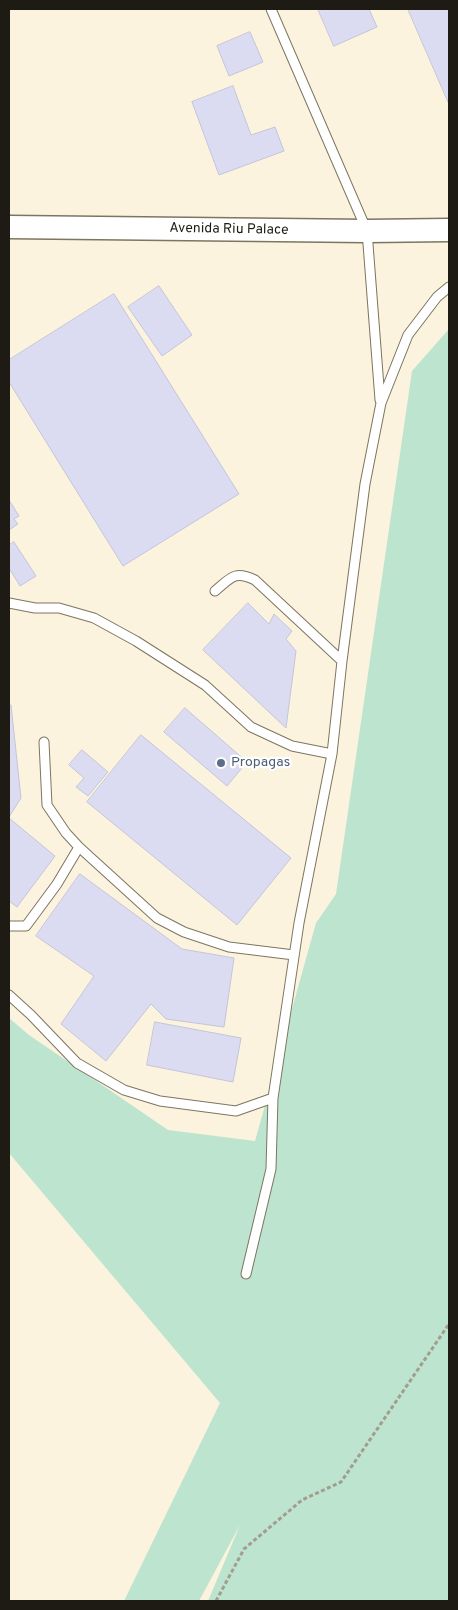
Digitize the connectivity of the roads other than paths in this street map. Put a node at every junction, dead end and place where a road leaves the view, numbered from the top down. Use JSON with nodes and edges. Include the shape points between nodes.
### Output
{"nodes":[{"id":1,"x":271,"y":9,"type":"edge"},
{"id":2,"x":9,"y":227,"type":"edge"},
{"id":3,"x":449,"y":230,"type":"edge"},
{"id":4,"x":367,"y":231,"type":"junction"},
{"id":5,"x":449,"y":287,"type":"edge"},
{"id":6,"x":381,"y":403,"type":"junction"},
{"id":7,"x":215,"y":591,"type":"dead end"},
{"id":8,"x":9,"y":604,"type":"edge"},
{"id":9,"x":342,"y":661,"type":"junction"},
{"id":10,"x":44,"y":742,"type":"dead end"},
{"id":11,"x":332,"y":754,"type":"junction"},
{"id":12,"x":79,"y":847,"type":"junction"},
{"id":13,"x":9,"y":926,"type":"edge"},
{"id":14,"x":294,"y":955,"type":"junction"},
{"id":15,"x":9,"y":995,"type":"edge"},
{"id":16,"x":273,"y":1098,"type":"junction"},
{"id":17,"x":246,"y":1274,"type":"dead end"}],
"edges":[{"from":1,"to":4,"type":"lane"},
{"from":2,"to":4,"type":"street","name":"Avenida Riu Palace"},
{"from":3,"to":4,"type":"street","name":"Avenida Riu Palace"},
{"from":4,"to":6,"type":"lane"},
{"from":5,"to":6,"type":"lane","via":[[437,297],[408,335]]},
{"from":6,"to":9,"type":"lane","via":[[365,484]]},
{"from":7,"to":9,"type":"lane","via":[[233,576],[244,575],[255,580]]},
{"from":8,"to":11,"type":"lane","via":[[59,608],[94,618],[205,685],[251,727],[292,746]]},
{"from":9,"to":11,"type":"lane"},
{"from":10,"to":12,"type":"lane","via":[[47,805]]},
{"from":11,"to":14,"type":"lane"},
{"from":12,"to":13,"type":"lane","via":[[26,926]]},
{"from":12,"to":14,"type":"lane","via":[[156,918],[184,932],[229,947]]},
{"from":14,"to":16,"type":"lane"},
{"from":15,"to":16,"type":"lane","via":[[77,1064],[124,1090],[160,1101],[236,1110]]},
{"from":16,"to":17,"type":"lane","via":[[271,1169]]}]}
